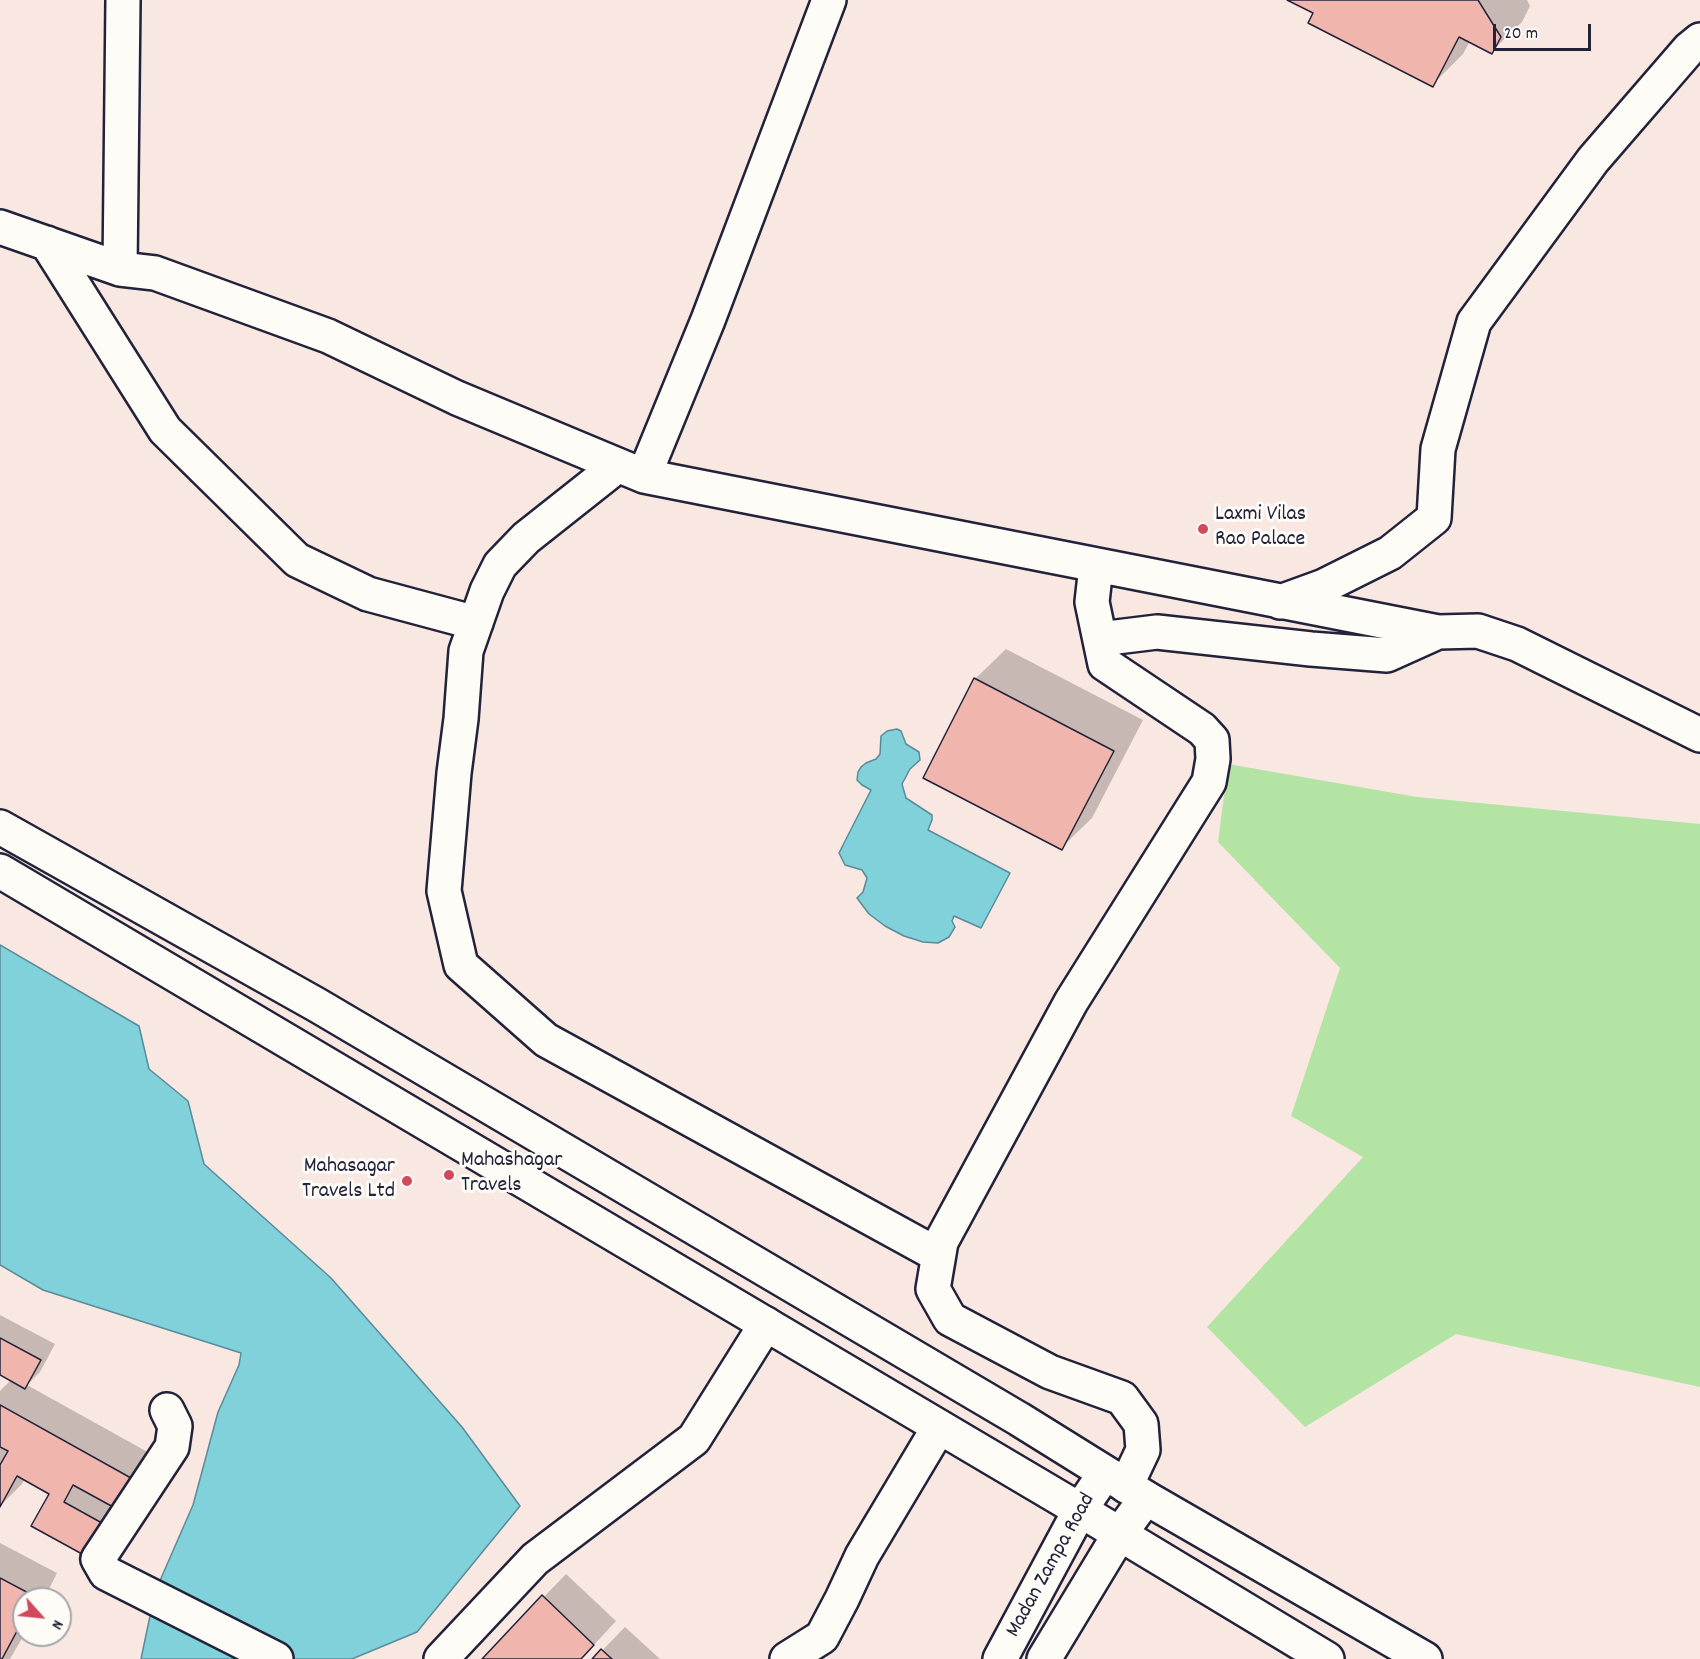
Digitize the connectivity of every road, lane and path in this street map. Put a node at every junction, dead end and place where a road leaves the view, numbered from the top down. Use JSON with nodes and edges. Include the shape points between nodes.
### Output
{"nodes":[{"id":1,"x":123,"y":0,"type":"edge"},
{"id":2,"x":829,"y":0,"type":"edge"},
{"id":3,"x":1700,"y":40,"type":"edge"},
{"id":4,"x":0,"y":227,"type":"edge"},
{"id":5,"x":47,"y":243,"type":"junction"},
{"id":6,"x":120,"y":269,"type":"junction"},
{"id":7,"x":631,"y":471,"type":"junction"},
{"id":8,"x":1096,"y":566,"type":"junction"},
{"id":9,"x":1280,"y":602,"type":"junction"},
{"id":10,"x":476,"y":623,"type":"junction"},
{"id":11,"x":1438,"y":633,"type":"junction"},
{"id":12,"x":1100,"y":639,"type":"junction"},
{"id":13,"x":1700,"y":735,"type":"edge"},
{"id":14,"x":0,"y":827,"type":"edge"},
{"id":15,"x":0,"y":871,"type":"edge"},
{"id":16,"x":938,"y":1256,"type":"junction"},
{"id":17,"x":766,"y":1324,"type":"junction"},
{"id":18,"x":167,"y":1410,"type":"dead end"},
{"id":19,"x":939,"y":1427,"type":"junction"},
{"id":20,"x":1125,"y":1486,"type":"junction"},
{"id":21,"x":1080,"y":1510,"type":"junction"},
{"id":22,"x":1119,"y":1535,"type":"junction"},
{"id":23,"x":276,"y":1659,"type":"edge"},
{"id":24,"x":441,"y":1659,"type":"edge"},
{"id":25,"x":787,"y":1659,"type":"edge"},
{"id":26,"x":1000,"y":1659,"type":"edge"},
{"id":27,"x":1044,"y":1659,"type":"edge"},
{"id":28,"x":1327,"y":1659,"type":"edge"},
{"id":29,"x":1425,"y":1659,"type":"edge"}],
"edges":[{"from":1,"to":6,"type":"main road"},
{"from":2,"to":7,"type":"main road","via":[[708,320]]},
{"from":3,"to":9,"type":"main road","via":[[1593,160],[1474,322],[1438,449],[1434,518],[1390,553],[1324,586]]},
{"from":4,"to":5,"type":"main road"},
{"from":5,"to":6,"type":"main road"},
{"from":5,"to":10,"type":"main road","via":[[165,430],[297,560],[368,594]]},
{"from":6,"to":7,"type":"main road","via":[[156,273],[328,336],[457,398]]},
{"from":7,"to":8,"type":"main road"},
{"from":7,"to":10,"type":"main road","via":[[526,538],[500,565]]},
{"from":8,"to":9,"type":"main road"},
{"from":8,"to":12,"type":"main road","via":[[1092,602]]},
{"from":9,"to":11,"type":"main road"},
{"from":10,"to":16,"type":"main road","via":[[466,651],[444,891],[461,965],[546,1040]]},
{"from":11,"to":12,"type":"main road","via":[[1387,655],[1158,632]]},
{"from":11,"to":13,"type":"main road","via":[[1478,631],[1517,644]]},
{"from":12,"to":16,"type":"main road","via":[[1105,664],[1202,729],[1212,740],[1209,782],[1071,1002],[941,1242]]},
{"from":14,"to":20,"type":"main road","via":[[317,1005],[1009,1413]]},
{"from":15,"to":17,"type":"main road"},
{"from":16,"to":20,"type":"main road","via":[[933,1289],[950,1319],[1050,1372],[1122,1398],[1141,1424],[1143,1450]]},
{"from":17,"to":19,"type":"main road"},
{"from":17,"to":24,"type":"main road","via":[[694,1439],[535,1559]]},
{"from":18,"to":23,"type":"main road","via":[[175,1426],[172,1448],[98,1559],[105,1573]]},
{"from":19,"to":21,"type":"main road"},
{"from":19,"to":25,"type":"main road","via":[[862,1556],[822,1637]]},
{"from":20,"to":21,"type":"main road","name":"Madan Zampa Road"},
{"from":20,"to":22,"type":"main road","name":"Madan Zampa Road"},
{"from":20,"to":29,"type":"main road"},
{"from":21,"to":22,"type":"main road"},
{"from":21,"to":26,"type":"main road","name":"Madan Zampa Road"},
{"from":22,"to":27,"type":"main road","name":"Madan Zampa Road"},
{"from":22,"to":28,"type":"main road"}]}
